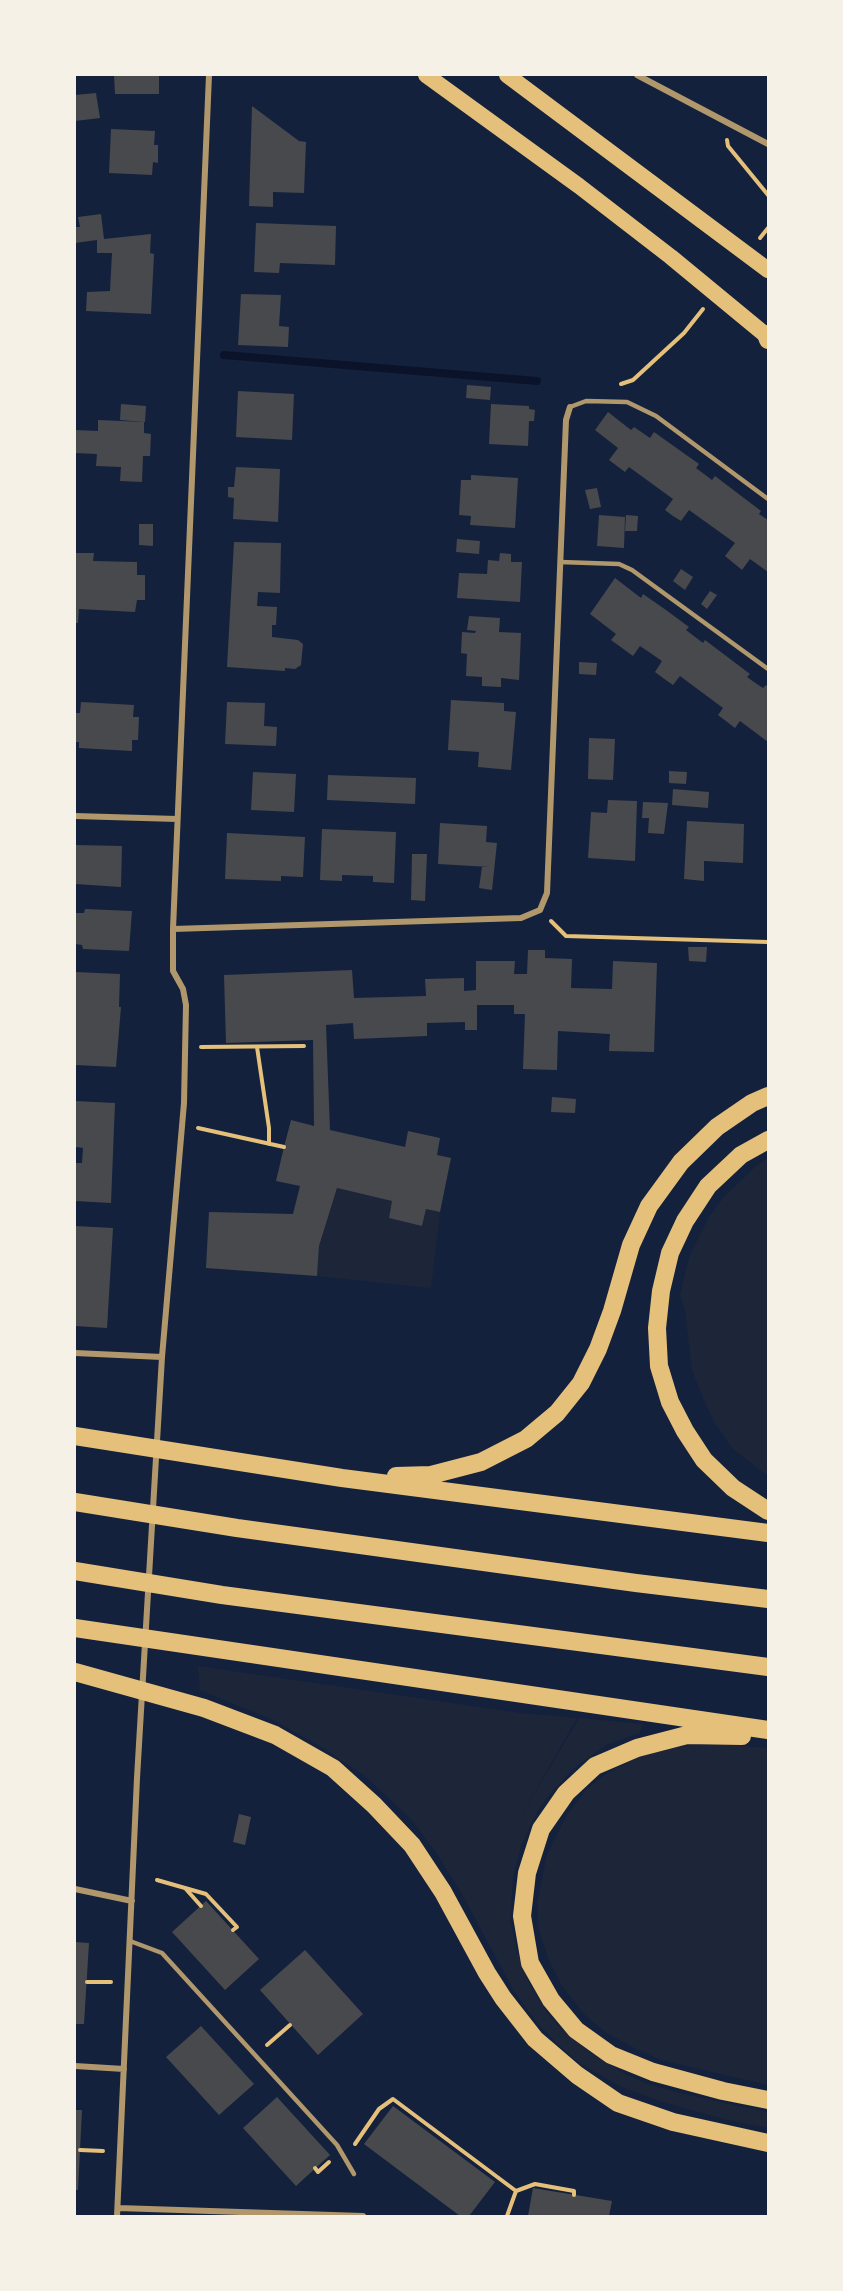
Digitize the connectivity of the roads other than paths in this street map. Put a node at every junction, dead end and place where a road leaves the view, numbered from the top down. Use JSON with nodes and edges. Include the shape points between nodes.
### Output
{"nodes":[{"id":1,"x":209,"y":75,"type":"edge"},
{"id":2,"x":426,"y":75,"type":"edge"},
{"id":3,"x":507,"y":75,"type":"edge"},
{"id":4,"x":637,"y":75,"type":"edge"},
{"id":5,"x":768,"y":144,"type":"edge"},
{"id":6,"x":768,"y":270,"type":"edge"},
{"id":7,"x":767,"y":337,"type":"edge"},
{"id":8,"x":570,"y":407,"type":"joint"},
{"id":9,"x":768,"y":499,"type":"edge"},
{"id":10,"x":560,"y":562,"type":"junction"},
{"id":11,"x":768,"y":669,"type":"edge"},
{"id":12,"x":75,"y":816,"type":"edge"},
{"id":13,"x":177,"y":819,"type":"junction"},
{"id":14,"x":173,"y":929,"type":"junction"},
{"id":15,"x":768,"y":1096,"type":"edge"},
{"id":16,"x":768,"y":1140,"type":"edge"},
{"id":17,"x":75,"y":1353,"type":"edge"},
{"id":18,"x":162,"y":1357,"type":"junction"},
{"id":19,"x":75,"y":1436,"type":"edge"},
{"id":20,"x":342,"y":1478,"type":"junction"},
{"id":21,"x":75,"y":1502,"type":"edge"},
{"id":22,"x":768,"y":1511,"type":"edge"},
{"id":23,"x":768,"y":1533,"type":"edge"},
{"id":24,"x":75,"y":1571,"type":"edge"},
{"id":25,"x":768,"y":1599,"type":"edge"},
{"id":26,"x":75,"y":1628,"type":"edge"},
{"id":27,"x":768,"y":1667,"type":"edge"},
{"id":28,"x":75,"y":1672,"type":"edge"},
{"id":29,"x":768,"y":1730,"type":"edge"},
{"id":30,"x":768,"y":1736,"type":"edge"},
{"id":31,"x":75,"y":1889,"type":"edge"},
{"id":32,"x":132,"y":1901,"type":"junction"},
{"id":33,"x":130,"y":1941,"type":"junction"},
{"id":34,"x":75,"y":2066,"type":"edge"},
{"id":35,"x":124,"y":2069,"type":"junction"},
{"id":36,"x":768,"y":2100,"type":"edge"},
{"id":37,"x":768,"y":2143,"type":"edge"},
{"id":38,"x":354,"y":2174,"type":"dead end"},
{"id":39,"x":117,"y":2212,"type":"edge"},
{"id":40,"x":363,"y":2216,"type":"edge"}],
"edges":[{"from":1,"to":13,"type":"street"},
{"from":2,"to":7,"type":"highway","via":[[579,186]]},
{"from":3,"to":6,"type":"highway"},
{"from":4,"to":5,"type":"street"},
{"from":8,"to":9,"type":"lane","via":[[586,401],[627,402],[656,416]]},
{"from":8,"to":10,"type":"street","via":[[566,420]]},
{"from":10,"to":11,"type":"lane","via":[[619,564],[632,570]]},
{"from":10,"to":14,"type":"street","via":[[547,893],[540,910],[521,918]]},
{"from":12,"to":13,"type":"street"},
{"from":13,"to":14,"type":"street"},
{"from":14,"to":18,"type":"street","via":[[173,971],[186,1005],[183,1125]]},
{"from":15,"to":20,"type":"highway","via":[[717,1127],[681,1162],[649,1206],[631,1245],[598,1348],[581,1383],[557,1413],[526,1439],[481,1462],[431,1475]]},
{"from":16,"to":22,"type":"highway","via":[[741,1155],[708,1186],[685,1221],[670,1253],[657,1328],[659,1366],[670,1402],[685,1431],[704,1460],[733,1488]]},
{"from":17,"to":18,"type":"street"},
{"from":18,"to":32,"type":"street"},
{"from":19,"to":20,"type":"highway"},
{"from":20,"to":23,"type":"highway"},
{"from":21,"to":25,"type":"highway","via":[[237,1528]]},
{"from":24,"to":27,"type":"highway","via":[[222,1595]]},
{"from":26,"to":29,"type":"highway"},
{"from":28,"to":37,"type":"highway","via":[[204,1708],[275,1735],[333,1768],[412,1845],[487,1973],[535,2039],[618,2103],[673,2122]]},
{"from":30,"to":36,"type":"highway","via":[[687,1735],[637,1748],[595,1766],[566,1793],[542,1829],[526,1873],[522,1916],[530,1963],[576,2030],[611,2055],[653,2072]]},
{"from":31,"to":32,"type":"street"},
{"from":32,"to":33,"type":"street"},
{"from":33,"to":35,"type":"street"},
{"from":33,"to":38,"type":"lane","via":[[162,1953],[337,2145]]},
{"from":34,"to":35,"type":"street"},
{"from":35,"to":39,"type":"street"},
{"from":39,"to":40,"type":"street"}]}
